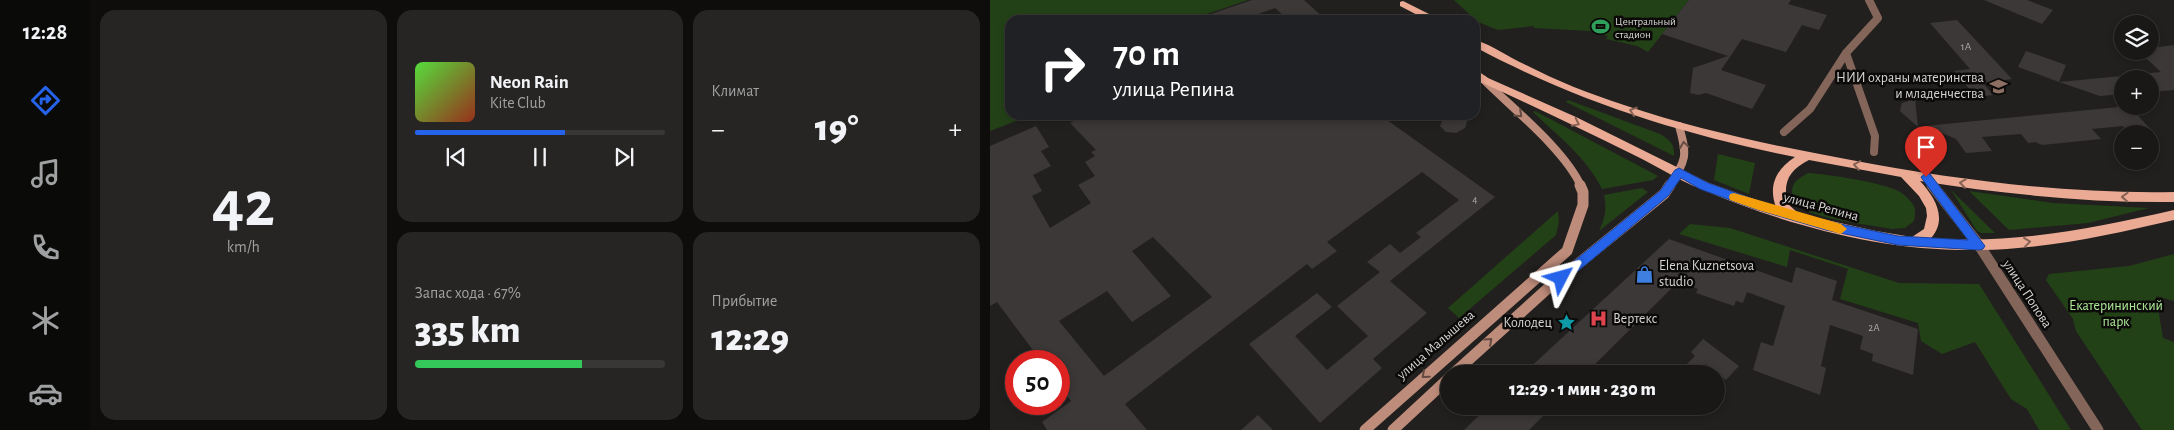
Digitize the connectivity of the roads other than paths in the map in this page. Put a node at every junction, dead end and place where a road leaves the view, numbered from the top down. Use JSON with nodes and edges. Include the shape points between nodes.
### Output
{"nodes":[{"id":1,"x":1869,"y":0,"type":"edge"},
{"id":2,"x":1402,"y":2,"type":"edge"},
{"id":3,"x":1414,"y":15,"type":"edge"},
{"id":4,"x":1425,"y":15,"type":"edge"},
{"id":5,"x":1480,"y":45,"type":"edge"},
{"id":6,"x":1846,"y":53,"type":"junction"},
{"id":7,"x":1480,"y":76,"type":"edge"},
{"id":8,"x":1484,"y":80,"type":"junction"},
{"id":9,"x":1679,"y":126,"type":"junction"},
{"id":10,"x":1784,"y":132,"type":"dead end"},
{"id":11,"x":1874,"y":152,"type":"dead end"},
{"id":12,"x":1808,"y":156,"type":"junction"},
{"id":13,"x":1679,"y":172,"type":"junction"},
{"id":14,"x":1905,"y":174,"type":"junction"},
{"id":15,"x":1926,"y":177,"type":"junction"},
{"id":16,"x":2174,"y":197,"type":"edge"},
{"id":17,"x":2174,"y":215,"type":"edge"},
{"id":18,"x":1797,"y":217,"type":"junction"},
{"id":19,"x":1916,"y":242,"type":"junction"},
{"id":20,"x":1979,"y":246,"type":"junction"},
{"id":21,"x":1528,"y":285,"type":"joint"},
{"id":22,"x":1463,"y":365,"type":"edge"},
{"id":23,"x":1440,"y":386,"type":"edge"},
{"id":24,"x":1365,"y":430,"type":"edge"},
{"id":25,"x":1393,"y":430,"type":"edge"},
{"id":26,"x":2098,"y":430,"type":"edge"}],
"edges":[{"from":1,"to":6,"type":"street","via":[[1878,18]]},
{"from":2,"to":3,"type":"main road"},
{"from":2,"to":4,"type":"main road"},
{"from":9,"to":5,"type":"main road","one_way":true,"via":[[1603,101]]},
{"from":6,"to":10,"type":"street","via":[[1810,109]]},
{"from":6,"to":11,"type":"street","via":[[1875,136]]},
{"from":7,"to":8,"type":"main road","name":"улица Репина"},
{"from":8,"to":13,"type":"main road","name":"улица Репина","one_way":true},
{"from":8,"to":21,"type":"main road","name":"улица Репина","one_way":true,"via":[[1555,152],[1584,193],[1576,231],[1567,251]]},
{"from":9,"to":12,"type":"main road"},
{"from":13,"to":9,"type":"main road","one_way":true,"via":[[1686,147]]},
{"from":14,"to":12,"type":"main road","one_way":true},
{"from":12,"to":18,"type":"main road","via":[[1791,164],[1780,178],[1778,188],[1782,205]]},
{"from":13,"to":18,"type":"main road","name":"улица Репина","via":[[1704,186]]},
{"from":22,"to":13,"type":"main road","one_way":true,"via":[[1546,290],[1664,194]]},
{"from":14,"to":15,"type":"main road"},
{"from":14,"to":19,"type":"main road","via":[[1924,192],[1933,219],[1930,232]]},
{"from":16,"to":15,"type":"main road","one_way":true,"via":[[2070,195]]},
{"from":15,"to":20,"type":"street","name":"улица Попова"},
{"from":20,"to":17,"type":"main road","name":"улица Репина","one_way":true,"via":[[2067,237]]},
{"from":18,"to":19,"type":"main road","name":"улица Репина","via":[[1860,233]]},
{"from":19,"to":20,"type":"main road","name":"улица Репина"},
{"from":20,"to":26,"type":"street","name":"улица Попова"},
{"from":21,"to":24,"type":"main road","name":"улица Малышева","one_way":true},
{"from":23,"to":25,"type":"main road"}]}
